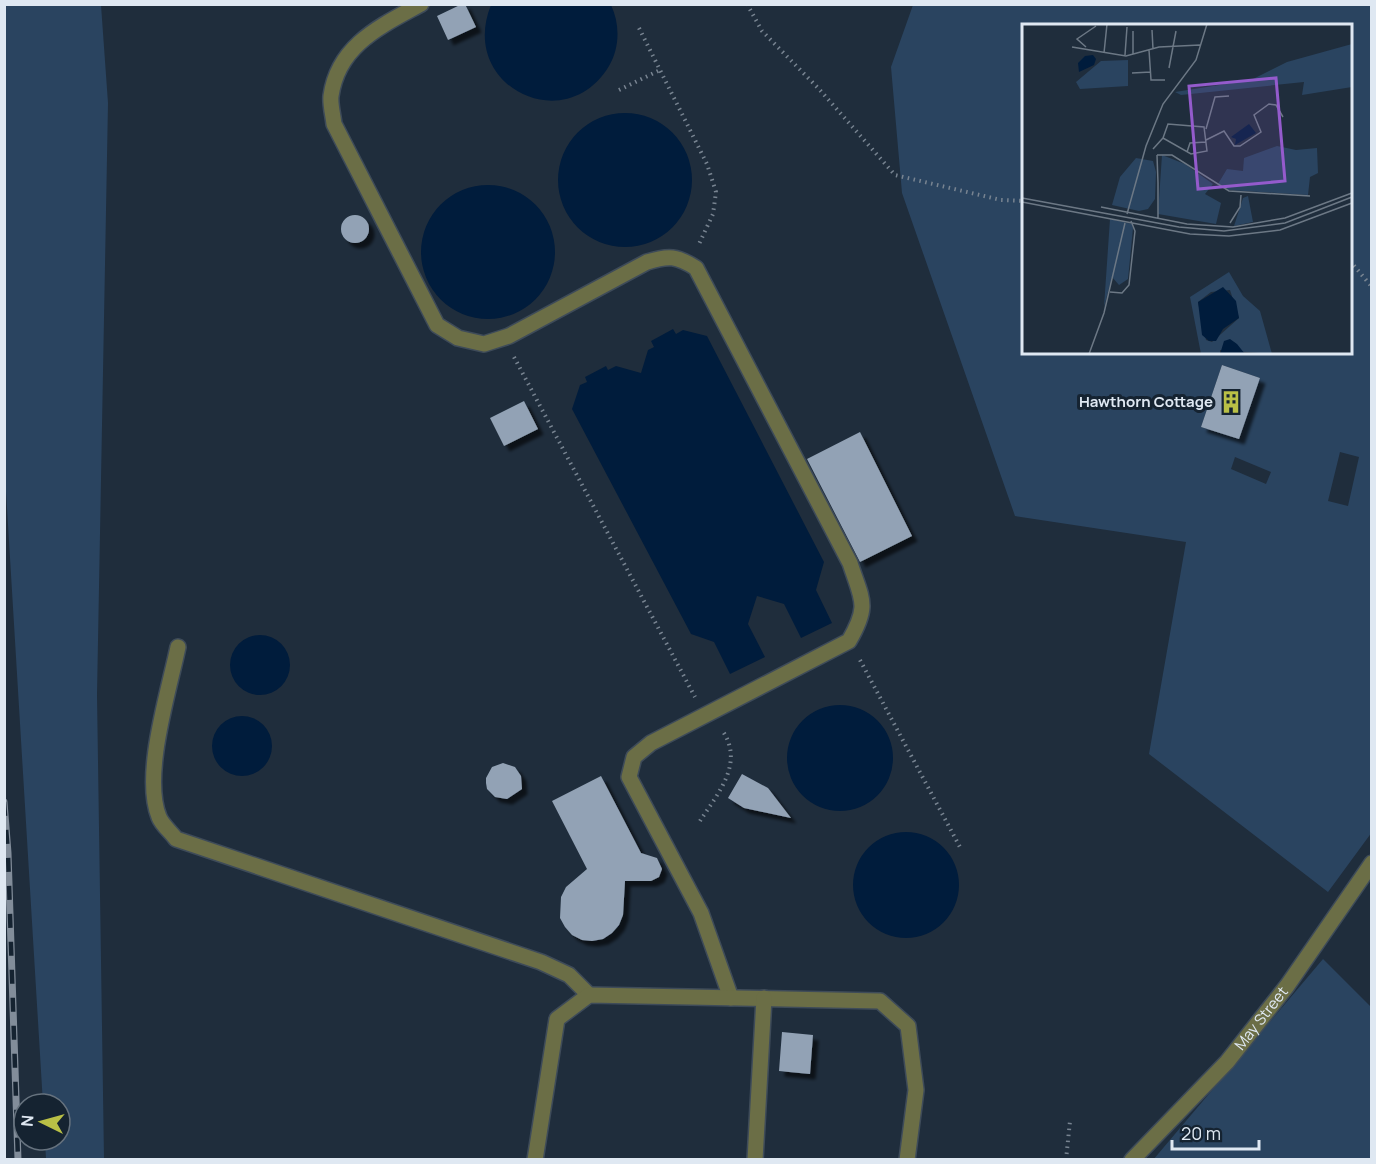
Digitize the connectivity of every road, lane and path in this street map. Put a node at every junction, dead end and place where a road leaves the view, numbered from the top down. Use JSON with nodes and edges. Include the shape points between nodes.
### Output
{"nodes":[{"id":1,"x":421,"y":4,"type":"edge"},
{"id":2,"x":747,"y":4,"type":"edge"},
{"id":3,"x":639,"y":28,"type":"dead end"},
{"id":4,"x":660,"y":70,"type":"junction"},
{"id":5,"x":618,"y":90,"type":"dead end"},
{"id":6,"x":1022,"y":201,"type":"edge"},
{"id":7,"x":687,"y":262,"type":"junction"},
{"id":8,"x":1352,"y":263,"type":"edge"},
{"id":9,"x":1371,"y":287,"type":"edge"},
{"id":10,"x":504,"y":338,"type":"junction"},
{"id":11,"x":849,"y":640,"type":"junction"},
{"id":12,"x":178,"y":647,"type":"dead end"},
{"id":13,"x":705,"y":716,"type":"junction"},
{"id":14,"x":700,"y":821,"type":"dead end"},
{"id":15,"x":961,"y":849,"type":"dead end"},
{"id":16,"x":1371,"y":863,"type":"edge"},
{"id":17,"x":589,"y":995,"type":"junction"},
{"id":18,"x":731,"y":998,"type":"junction"},
{"id":19,"x":764,"y":998,"type":"junction"},
{"id":20,"x":1070,"y":1121,"type":"dead end"},
{"id":21,"x":536,"y":1160,"type":"edge"},
{"id":22,"x":755,"y":1160,"type":"edge"},
{"id":23,"x":907,"y":1160,"type":"edge"},
{"id":24,"x":1066,"y":1160,"type":"edge"},
{"id":25,"x":1132,"y":1160,"type":"edge"}],
"edges":[{"from":1,"to":10,"type":"street","via":[[360,40],[339,67],[331,97],[334,123],[437,325],[458,338],[484,344]]},
{"from":2,"to":6,"type":"path","via":[[762,31],[895,175],[1001,200]]},
{"from":3,"to":4,"type":"path"},
{"from":4,"to":5,"type":"path"},
{"from":4,"to":7,"type":"path","via":[[707,164],[716,192],[710,222]]},
{"from":7,"to":10,"type":"street","via":[[663,257],[648,262]]},
{"from":7,"to":11,"type":"street","via":[[696,268],[850,563],[863,603],[861,620]]},
{"from":8,"to":9,"type":"path"},
{"from":10,"to":13,"type":"path"},
{"from":11,"to":13,"type":"street"},
{"from":11,"to":15,"type":"path"},
{"from":12,"to":17,"type":"street","via":[[155,759],[154,795],[159,818],[176,839],[541,962],[569,975]]},
{"from":13,"to":14,"type":"path","via":[[722,729],[730,741],[732,756],[724,783]]},
{"from":13,"to":18,"type":"street","via":[[651,743],[634,757],[629,777],[701,913]]},
{"from":16,"to":25,"type":"street","name":"May Street","via":[[1287,986],[1227,1062]]},
{"from":17,"to":18,"type":"street"},
{"from":17,"to":21,"type":"street","via":[[557,1020]]},
{"from":18,"to":19,"type":"street"},
{"from":19,"to":22,"type":"street"},
{"from":19,"to":23,"type":"street","via":[[880,1000],[908,1026],[916,1090]]},
{"from":20,"to":24,"type":"path"}]}
